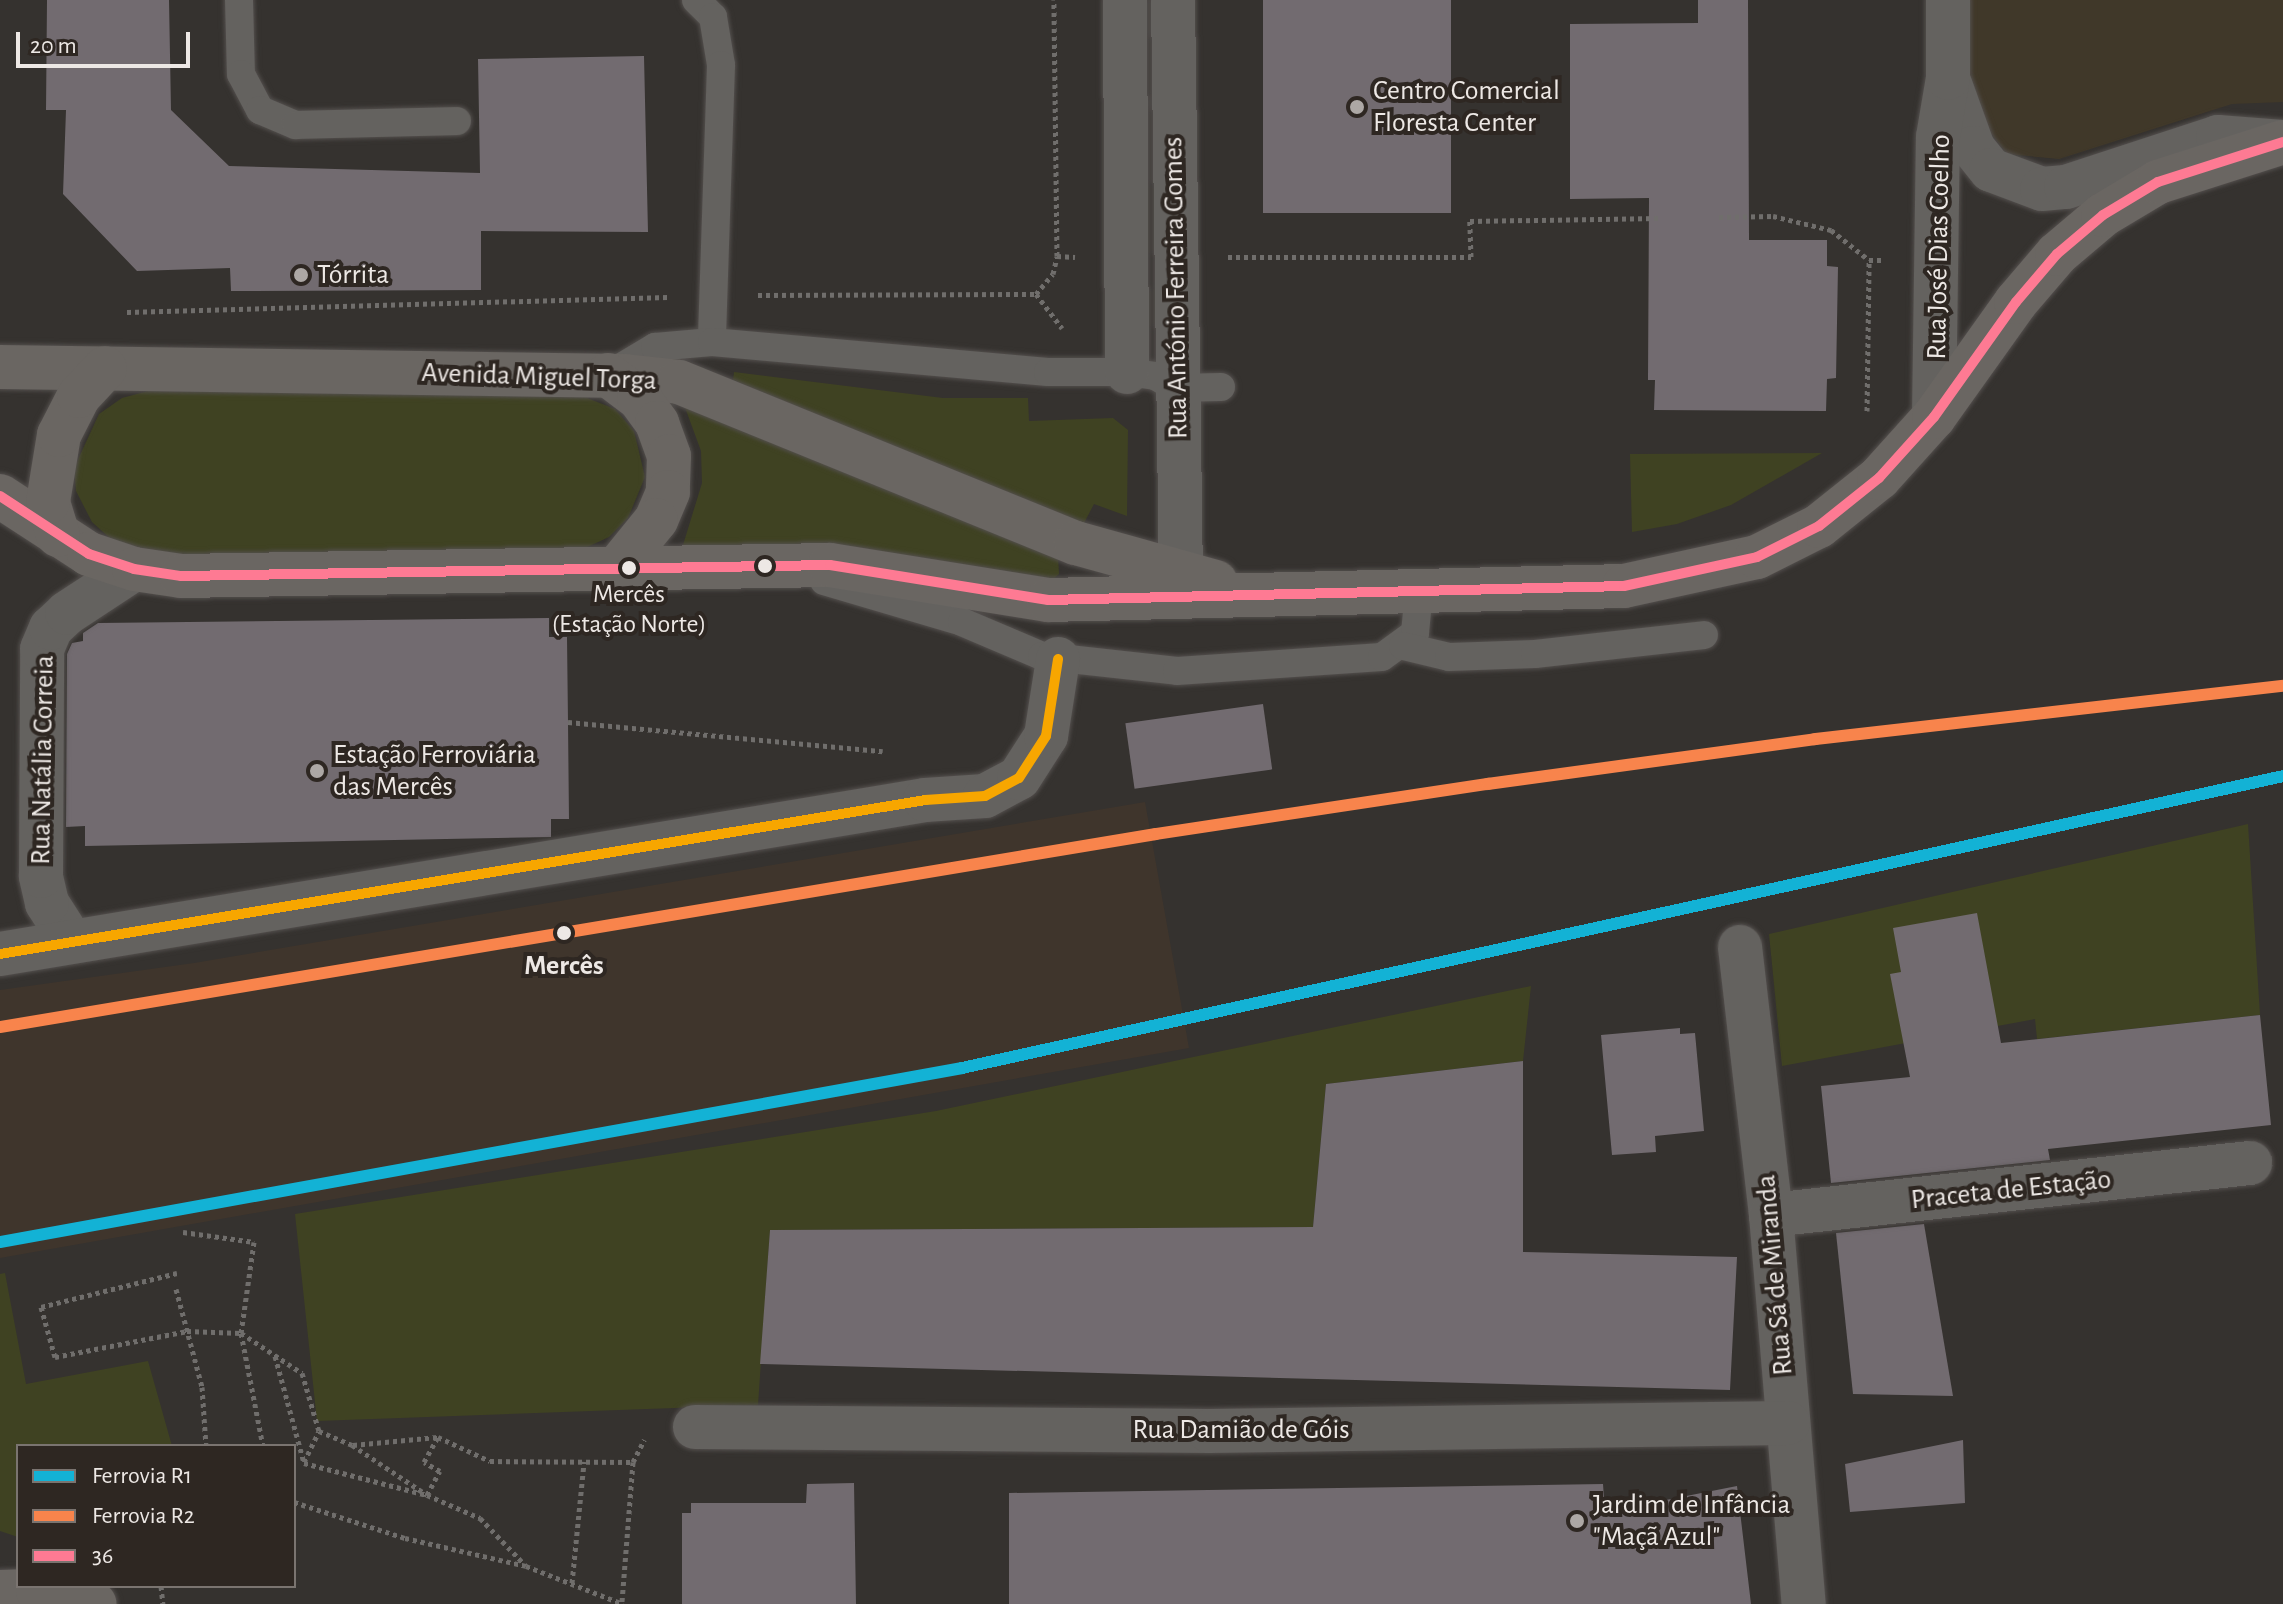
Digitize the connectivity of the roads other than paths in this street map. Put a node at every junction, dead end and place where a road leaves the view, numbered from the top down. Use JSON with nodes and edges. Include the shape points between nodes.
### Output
{"nodes":[{"id":1,"x":239,"y":0,"type":"edge"},
{"id":2,"x":696,"y":0,"type":"edge"},
{"id":3,"x":1125,"y":0,"type":"edge"},
{"id":4,"x":1173,"y":0,"type":"edge"},
{"id":5,"x":1948,"y":0,"type":"edge"},
{"id":6,"x":1948,"y":78,"type":"junction"},
{"id":7,"x":457,"y":121,"type":"dead end"},
{"id":8,"x":2283,"y":142,"type":"edge"},
{"id":9,"x":712,"y":342,"type":"junction"},
{"id":10,"x":0,"y":367,"type":"edge"},
{"id":11,"x":105,"y":368,"type":"junction"},
{"id":12,"x":1127,"y":372,"type":"junction"},
{"id":13,"x":608,"y":375,"type":"junction"},
{"id":14,"x":1221,"y":387,"type":"dead end"},
{"id":15,"x":1176,"y":388,"type":"junction"},
{"id":16,"x":1934,"y":417,"type":"junction"},
{"id":17,"x":0,"y":496,"type":"edge"},
{"id":18,"x":58,"y":535,"type":"junction"},
{"id":19,"x":618,"y":567,"type":"junction"},
{"id":20,"x":773,"y":567,"type":"junction"},
{"id":21,"x":134,"y":569,"type":"junction"},
{"id":22,"x":1181,"y":577,"type":"junction"},
{"id":23,"x":1419,"y":591,"type":"junction"},
{"id":24,"x":1280,"y":593,"type":"junction"},
{"id":25,"x":1704,"y":635,"type":"dead end"},
{"id":26,"x":1403,"y":646,"type":"junction"},
{"id":27,"x":1058,"y":659,"type":"junction"},
{"id":28,"x":70,"y":939,"type":"junction"},
{"id":29,"x":1740,"y":947,"type":"dead end"},
{"id":30,"x":0,"y":954,"type":"edge"},
{"id":31,"x":2250,"y":1163,"type":"dead end"},
{"id":32,"x":1771,"y":1215,"type":"junction"},
{"id":33,"x":1788,"y":1423,"type":"junction"},
{"id":34,"x":695,"y":1427,"type":"dead end"},
{"id":35,"x":0,"y":1592,"type":"edge"},
{"id":36,"x":95,"y":1604,"type":"edge"},
{"id":37,"x":1804,"y":1604,"type":"edge"}],
"edges":[{"from":1,"to":7,"type":"lane","via":[[241,74],[260,110],[296,125]]},
{"from":2,"to":9,"type":"lane","via":[[713,17],[721,65]]},
{"from":3,"to":12,"type":"street","name":"Rua António Ferreira Gomes"},
{"from":4,"to":15,"type":"street","name":"Rua António Ferreira Gomes"},
{"from":5,"to":6,"type":"street","name":"Rua José Dias Coelho"},
{"from":6,"to":8,"type":"street","name":"Rua José Dias Coelho","via":[[1960,119],[1991,170],[2042,189],[2066,187],[2218,137]]},
{"from":6,"to":16,"type":"street","name":"Rua José Dias Coelho","via":[[1938,137]]},
{"from":8,"to":16,"type":"street","name":"Avenida Miguel Torga","via":[[2158,182],[2103,215],[2057,254],[2016,302]]},
{"from":9,"to":12,"type":"lane","via":[[1048,372]]},
{"from":9,"to":13,"type":"lane","via":[[655,347]]},
{"from":10,"to":11,"type":"street","name":"Avenida Miguel Torga"},
{"from":11,"to":13,"type":"street","name":"Avenida Miguel Torga"},
{"from":11,"to":18,"type":"street","via":[[79,396],[59,435],[48,502]]},
{"from":12,"to":15,"type":"lane","via":[[1155,376]]},
{"from":13,"to":19,"type":"street","via":[[639,398],[657,423],[669,456],[668,492],[656,520]]},
{"from":13,"to":22,"type":"street","name":"Avenida Miguel Torga","via":[[679,382],[1076,543]]},
{"from":14,"to":15,"type":"lane"},
{"from":15,"to":22,"type":"street","name":"Rua António Ferreira Gomes"},
{"from":16,"to":23,"type":"street","name":"Avenida Miguel Torga","via":[[1879,478],[1831,517],[1757,557],[1692,576],[1624,586]]},
{"from":17,"to":18,"type":"street","name":"Avenida Miguel Torga"},
{"from":18,"to":21,"type":"street","name":"Avenida Miguel Torga","via":[[89,554]]},
{"from":19,"to":20,"type":"street","name":"Avenida Miguel Torga"},
{"from":19,"to":21,"type":"street","name":"Avenida Miguel Torga","via":[[228,576]]},
{"from":20,"to":24,"type":"street","name":"Avenida Miguel Torga","via":[[830,565],[1048,600],[1164,601]]},
{"from":20,"to":27,"type":"lane","via":[[962,622]]},
{"from":21,"to":28,"type":"street","name":"Rua Natália Correia","via":[[67,613],[51,628],[42,649],[41,876],[47,903]]},
{"from":22,"to":24,"type":"street","name":"Avenida Miguel Torga"},
{"from":23,"to":24,"type":"street","name":"Avenida Miguel Torga"},
{"from":23,"to":26,"type":"lane","via":[[1420,622]]},
{"from":25,"to":26,"type":"lane","via":[[1535,654],[1449,657]]},
{"from":26,"to":27,"type":"lane","via":[[1382,657],[1177,671]]},
{"from":27,"to":28,"type":"street","via":[[1046,736],[1019,778],[985,796],[925,800]]},
{"from":28,"to":30,"type":"street"},
{"from":29,"to":32,"type":"street","name":"Rua Sá de Miranda"},
{"from":31,"to":32,"type":"street","name":"Praceta de Estação"},
{"from":32,"to":33,"type":"street","name":"Rua Sá de Miranda"},
{"from":33,"to":34,"type":"street","name":"Rua Damião de Góis","via":[[1287,1431]]},
{"from":33,"to":37,"type":"street","name":"Rua Sá de Miranda"},
{"from":35,"to":36,"type":"street","via":[[38,1591]]}]}
